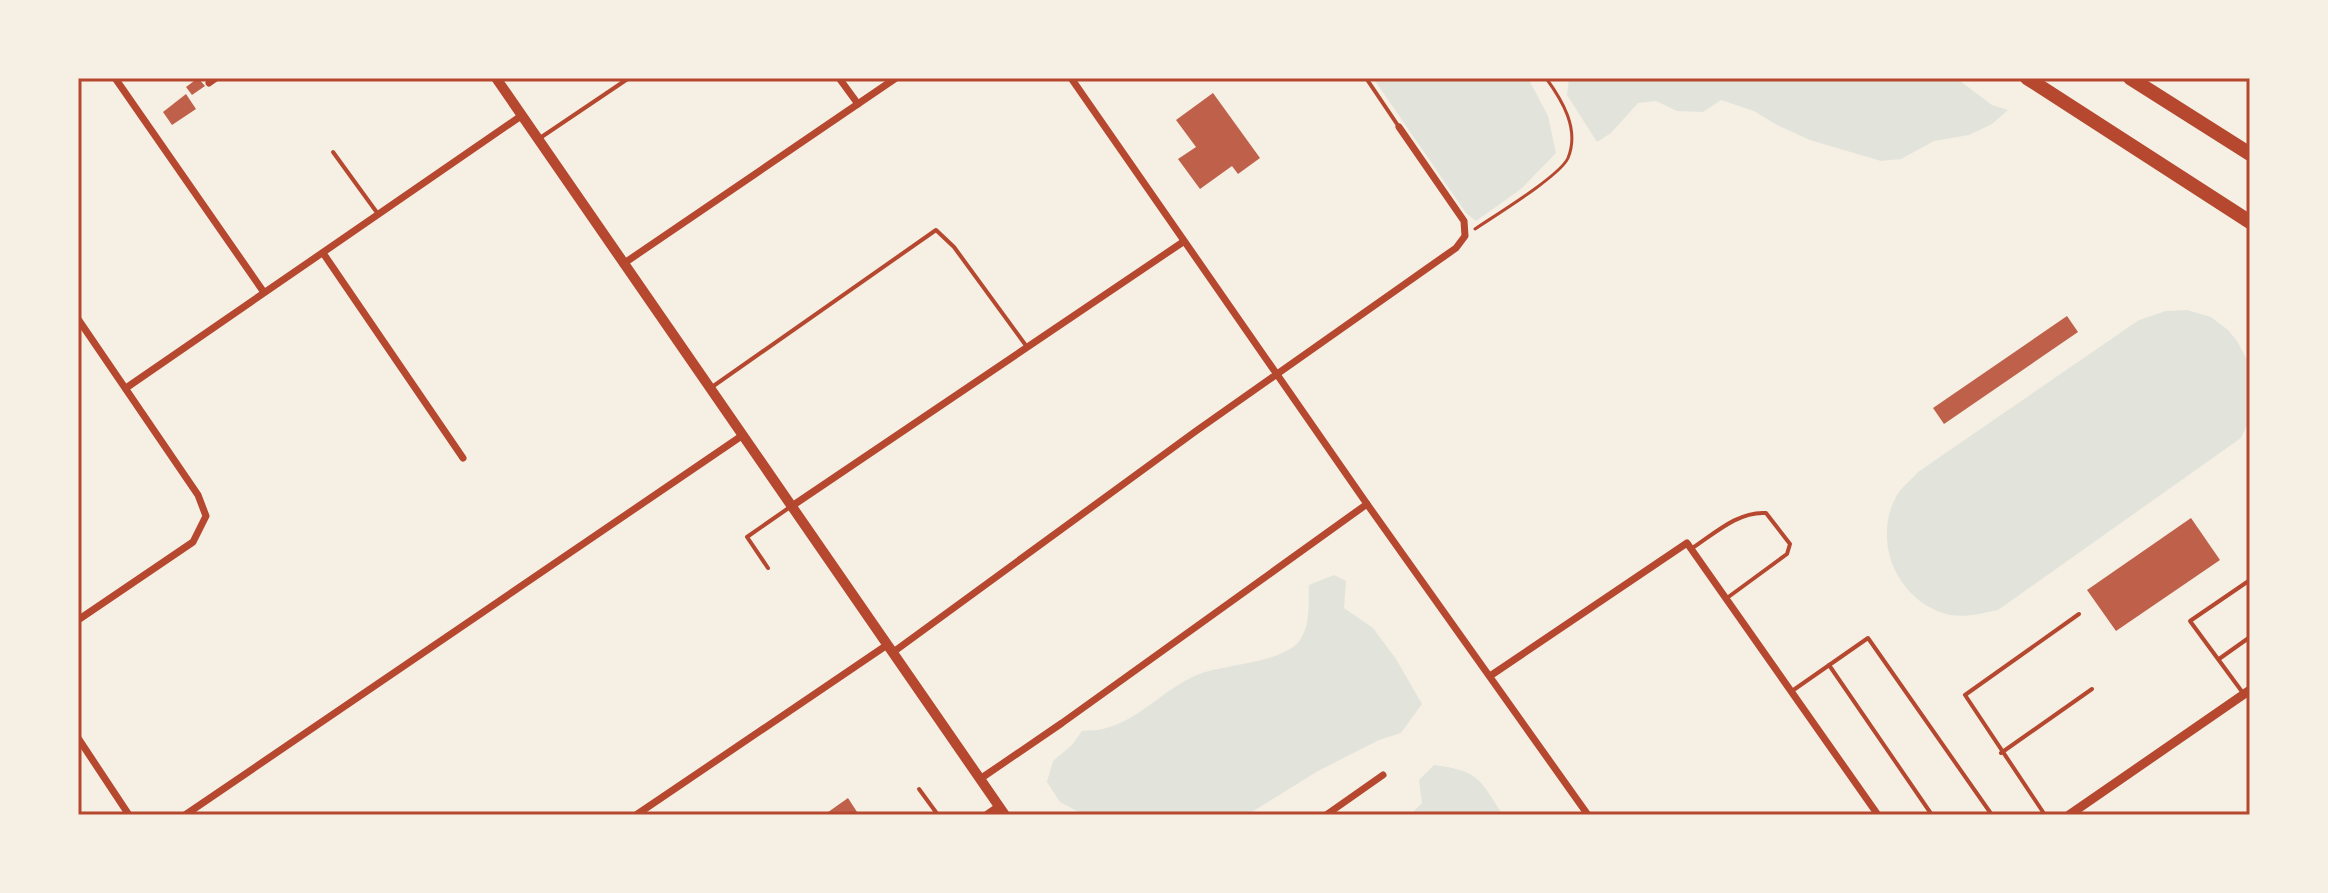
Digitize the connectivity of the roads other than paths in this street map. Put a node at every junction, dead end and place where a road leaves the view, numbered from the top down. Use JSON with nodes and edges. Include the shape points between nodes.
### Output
{"nodes":[{"id":1,"x":115,"y":78,"type":"edge"},
{"id":2,"x":496,"y":78,"type":"edge"},
{"id":3,"x":629,"y":78,"type":"edge"},
{"id":4,"x":839,"y":78,"type":"edge"},
{"id":5,"x":896,"y":78,"type":"edge"},
{"id":6,"x":1071,"y":78,"type":"edge"},
{"id":7,"x":1366,"y":78,"type":"edge"},
{"id":8,"x":2027,"y":78,"type":"edge"},
{"id":9,"x":2130,"y":78,"type":"edge"},
{"id":10,"x":858,"y":104,"type":"junction"},
{"id":11,"x":521,"y":116,"type":"junction"},
{"id":12,"x":1399,"y":127,"type":"joint"},
{"id":13,"x":538,"y":140,"type":"junction"},
{"id":14,"x":333,"y":152,"type":"dead end"},
{"id":15,"x":2250,"y":154,"type":"edge"},
{"id":16,"x":378,"y":214,"type":"junction"},
{"id":17,"x":2250,"y":222,"type":"edge"},
{"id":18,"x":1183,"y":242,"type":"junction"},
{"id":19,"x":323,"y":253,"type":"junction"},
{"id":20,"x":623,"y":264,"type":"junction"},
{"id":21,"x":263,"y":291,"type":"junction"},
{"id":22,"x":78,"y":319,"type":"edge"},
{"id":23,"x":1027,"y":347,"type":"junction"},
{"id":24,"x":1277,"y":373,"type":"junction"},
{"id":25,"x":126,"y":388,"type":"junction"},
{"id":26,"x":710,"y":388,"type":"junction"},
{"id":27,"x":743,"y":435,"type":"junction"},
{"id":28,"x":463,"y":458,"type":"dead end"},
{"id":29,"x":1367,"y":504,"type":"junction"},
{"id":30,"x":792,"y":506,"type":"junction"},
{"id":31,"x":1689,"y":546,"type":"junction"},
{"id":32,"x":768,"y":568,"type":"dead end"},
{"id":33,"x":2250,"y":580,"type":"edge"},
{"id":34,"x":1726,"y":598,"type":"junction"},
{"id":35,"x":2079,"y":614,"type":"dead end"},
{"id":36,"x":78,"y":620,"type":"edge"},
{"id":37,"x":2250,"y":637,"type":"edge"},
{"id":38,"x":889,"y":649,"type":"junction"},
{"id":39,"x":2219,"y":659,"type":"junction"},
{"id":40,"x":1829,"y":665,"type":"junction"},
{"id":41,"x":1490,"y":676,"type":"junction"},
{"id":42,"x":2092,"y":689,"type":"dead end"},
{"id":43,"x":1792,"y":691,"type":"junction"},
{"id":44,"x":2247,"y":692,"type":"edge"},
{"id":45,"x":78,"y":738,"type":"edge"},
{"id":46,"x":2001,"y":753,"type":"junction"},
{"id":47,"x":1383,"y":775,"type":"dead end"},
{"id":48,"x":980,"y":779,"type":"junction"},
{"id":49,"x":919,"y":789,"type":"dead end"},
{"id":50,"x":1002,"y":811,"type":"edge"},
{"id":51,"x":129,"y":815,"type":"edge"},
{"id":52,"x":185,"y":815,"type":"edge"},
{"id":53,"x":636,"y":815,"type":"edge"},
{"id":54,"x":938,"y":815,"type":"edge"},
{"id":55,"x":986,"y":815,"type":"edge"},
{"id":56,"x":1326,"y":815,"type":"edge"},
{"id":57,"x":1588,"y":815,"type":"edge"},
{"id":58,"x":1878,"y":815,"type":"edge"},
{"id":59,"x":1932,"y":815,"type":"edge"},
{"id":60,"x":1992,"y":815,"type":"edge"},
{"id":61,"x":2045,"y":815,"type":"edge"},
{"id":62,"x":2069,"y":815,"type":"edge"}],
"edges":[{"from":1,"to":21,"type":"street"},
{"from":2,"to":11,"type":"main road"},
{"from":3,"to":13,"type":"lane"},
{"from":4,"to":10,"type":"street"},
{"from":5,"to":10,"type":"street"},
{"from":6,"to":18,"type":"street"},
{"from":7,"to":12,"type":"lane"},
{"from":8,"to":17,"type":"highway"},
{"from":9,"to":15,"type":"highway"},
{"from":10,"to":20,"type":"street"},
{"from":11,"to":13,"type":"main road"},
{"from":11,"to":16,"type":"street"},
{"from":12,"to":24,"type":"street","via":[[1464,221],[1465,236],[1456,248]]},
{"from":13,"to":20,"type":"main road"},
{"from":14,"to":16,"type":"lane"},
{"from":16,"to":19,"type":"street"},
{"from":18,"to":23,"type":"street"},
{"from":18,"to":24,"type":"street"},
{"from":19,"to":21,"type":"street"},
{"from":19,"to":28,"type":"street"},
{"from":20,"to":26,"type":"main road"},
{"from":21,"to":25,"type":"street"},
{"from":22,"to":25,"type":"street"},
{"from":23,"to":26,"type":"lane","via":[[936,230]]},
{"from":23,"to":30,"type":"street"},
{"from":24,"to":29,"type":"street"},
{"from":24,"to":38,"type":"street"},
{"from":25,"to":36,"type":"street","via":[[198,495],[206,516],[193,542]]},
{"from":26,"to":27,"type":"main road"},
{"from":27,"to":30,"type":"main road"},
{"from":27,"to":52,"type":"street"},
{"from":29,"to":41,"type":"street"},
{"from":29,"to":48,"type":"street"},
{"from":30,"to":32,"type":"lane","via":[[747,537]]},
{"from":30,"to":38,"type":"main road"},
{"from":31,"to":34,"type":"street"},
{"from":31,"to":34,"type":"lane","via":[[1754,512],[1766,513],[1786,537],[1787,554]]},
{"from":31,"to":41,"type":"street"},
{"from":33,"to":39,"type":"lane","via":[[2190,621]]},
{"from":34,"to":43,"type":"street"},
{"from":35,"to":46,"type":"lane","via":[[1965,695]]},
{"from":37,"to":39,"type":"lane"},
{"from":38,"to":48,"type":"main road"},
{"from":38,"to":53,"type":"street"},
{"from":39,"to":44,"type":"lane"},
{"from":40,"to":43,"type":"lane"},
{"from":40,"to":59,"type":"lane"},
{"from":40,"to":60,"type":"lane","via":[[1868,638]]},
{"from":41,"to":57,"type":"street"},
{"from":42,"to":46,"type":"lane"},
{"from":43,"to":58,"type":"street"},
{"from":44,"to":62,"type":"street"},
{"from":45,"to":51,"type":"street"},
{"from":46,"to":61,"type":"lane"},
{"from":47,"to":56,"type":"street"},
{"from":48,"to":50,"type":"main road"},
{"from":49,"to":54,"type":"lane"},
{"from":50,"to":55,"type":"street"}]}
